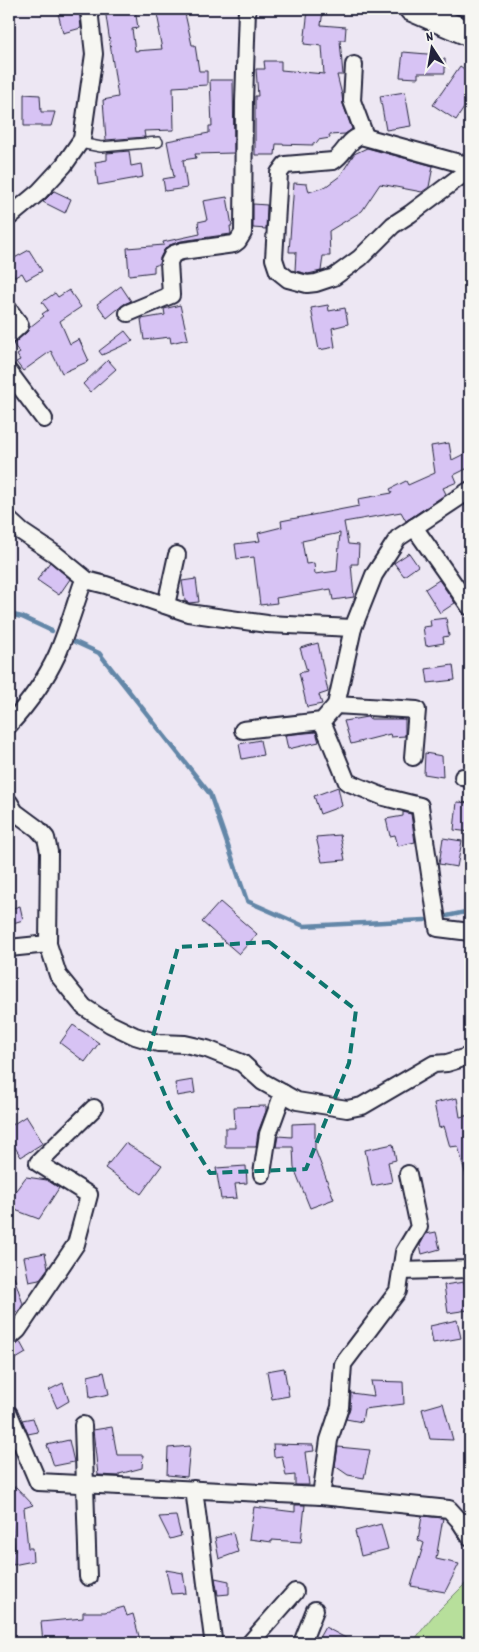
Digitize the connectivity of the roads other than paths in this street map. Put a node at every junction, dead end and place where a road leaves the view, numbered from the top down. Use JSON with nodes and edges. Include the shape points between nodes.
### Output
{"nodes":[{"id":1,"x":89,"y":9,"type":"edge"},
{"id":2,"x":247,"y":9,"type":"edge"},
{"id":3,"x":412,"y":9,"type":"edge"},
{"id":4,"x":470,"y":34,"type":"edge"},
{"id":5,"x":354,"y":65,"type":"dead end"},
{"id":6,"x":365,"y":136,"type":"junction"},
{"id":7,"x":158,"y":142,"type":"dead end"},
{"id":8,"x":80,"y":143,"type":"junction"},
{"id":9,"x":470,"y":167,"type":"edge"},
{"id":10,"x":9,"y":217,"type":"edge"},
{"id":11,"x":9,"y":310,"type":"edge"},
{"id":12,"x":128,"y":313,"type":"dead end"},
{"id":13,"x":9,"y":335,"type":"edge"},
{"id":14,"x":9,"y":372,"type":"edge"},
{"id":15,"x":44,"y":419,"type":"dead end"},
{"id":16,"x":470,"y":490,"type":"edge"},
{"id":17,"x":9,"y":520,"type":"edge"},
{"id":18,"x":414,"y":527,"type":"junction"},
{"id":19,"x":177,"y":555,"type":"dead end"},
{"id":20,"x":88,"y":581,"type":"junction"},
{"id":21,"x":166,"y":605,"type":"junction"},
{"id":22,"x":470,"y":607,"type":"edge"},
{"id":23,"x":353,"y":628,"type":"junction"},
{"id":24,"x":336,"y":705,"type":"junction"},
{"id":25,"x":322,"y":721,"type":"junction"},
{"id":26,"x":9,"y":725,"type":"edge"},
{"id":27,"x":243,"y":730,"type":"dead end"},
{"id":28,"x":413,"y":757,"type":"dead end"},
{"id":29,"x":9,"y":802,"type":"edge"},
{"id":30,"x":470,"y":932,"type":"edge"},
{"id":31,"x":48,"y":944,"type":"junction"},
{"id":32,"x":9,"y":948,"type":"edge"},
{"id":33,"x":470,"y":1056,"type":"edge"},
{"id":34,"x":283,"y":1093,"type":"junction"},
{"id":35,"x":94,"y":1108,"type":"dead end"},
{"id":36,"x":262,"y":1174,"type":"dead end"},
{"id":37,"x":408,"y":1174,"type":"dead end"},
{"id":38,"x":470,"y":1269,"type":"edge"},
{"id":39,"x":401,"y":1272,"type":"junction"},
{"id":40,"x":9,"y":1338,"type":"edge"},
{"id":41,"x":9,"y":1414,"type":"edge"},
{"id":42,"x":83,"y":1424,"type":"dead end"},
{"id":43,"x":85,"y":1484,"type":"junction"},
{"id":44,"x":194,"y":1489,"type":"junction"},
{"id":45,"x":321,"y":1496,"type":"junction"},
{"id":46,"x":470,"y":1537,"type":"edge"},
{"id":47,"x":88,"y":1577,"type":"dead end"},
{"id":48,"x":294,"y":1592,"type":"dead end"},
{"id":49,"x":315,"y":1610,"type":"dead end"},
{"id":50,"x":215,"y":1642,"type":"edge"},
{"id":51,"x":250,"y":1643,"type":"edge"},
{"id":52,"x":302,"y":1643,"type":"edge"}],
"edges":[{"from":1,"to":8,"type":"street","via":[[94,54]]},
{"from":2,"to":12,"type":"street","via":[[243,233],[234,244],[173,254],[170,262],[171,295]]},
{"from":3,"to":4,"type":"street"},
{"from":5,"to":6,"type":"street","via":[[352,101]]},
{"from":6,"to":9,"type":"street"},
{"from":6,"to":9,"type":"street","via":[[351,140],[333,161],[286,165],[280,170],[274,259],[282,276],[307,284],[334,277],[360,258],[392,225]]},
{"from":7,"to":8,"type":"lane","via":[[101,147]]},
{"from":8,"to":10,"type":"street","via":[[39,192]]},
{"from":11,"to":13,"type":"street","via":[[20,324]]},
{"from":14,"to":15,"type":"street"},
{"from":16,"to":18,"type":"street"},
{"from":17,"to":20,"type":"street"},
{"from":18,"to":22,"type":"street"},
{"from":18,"to":23,"type":"street","via":[[398,538],[374,575]]},
{"from":19,"to":21,"type":"street"},
{"from":20,"to":21,"type":"street"},
{"from":20,"to":26,"type":"street","via":[[82,585],[57,655],[39,688]]},
{"from":21,"to":23,"type":"street","via":[[188,613],[267,624]]},
{"from":23,"to":24,"type":"street"},
{"from":24,"to":25,"type":"street"},
{"from":24,"to":28,"type":"street","via":[[417,710]]},
{"from":25,"to":27,"type":"street"},
{"from":25,"to":30,"type":"street","via":[[347,782],[384,797],[420,806],[438,928]]},
{"from":29,"to":31,"type":"street","via":[[15,812],[46,838],[49,852]]},
{"from":31,"to":32,"type":"street"},
{"from":31,"to":34,"type":"street","via":[[58,975],[72,994],[84,1007],[110,1024],[158,1043],[207,1049],[242,1064],[263,1082]]},
{"from":33,"to":34,"type":"street","via":[[434,1064],[355,1108],[297,1101]]},
{"from":34,"to":36,"type":"street","via":[[268,1134]]},
{"from":35,"to":40,"type":"street","via":[[38,1164],[89,1195],[76,1244],[18,1330]]},
{"from":37,"to":39,"type":"street","via":[[419,1227],[404,1252]]},
{"from":38,"to":39,"type":"street"},
{"from":39,"to":45,"type":"street","via":[[398,1291],[343,1364],[340,1407],[329,1440]]},
{"from":41,"to":43,"type":"street","via":[[38,1482]]},
{"from":42,"to":43,"type":"street"},
{"from":43,"to":44,"type":"street"},
{"from":43,"to":47,"type":"street"},
{"from":44,"to":45,"type":"street"},
{"from":44,"to":50,"type":"street"},
{"from":45,"to":46,"type":"street","via":[[449,1509]]},
{"from":48,"to":51,"type":"street"},
{"from":49,"to":52,"type":"street"}]}
